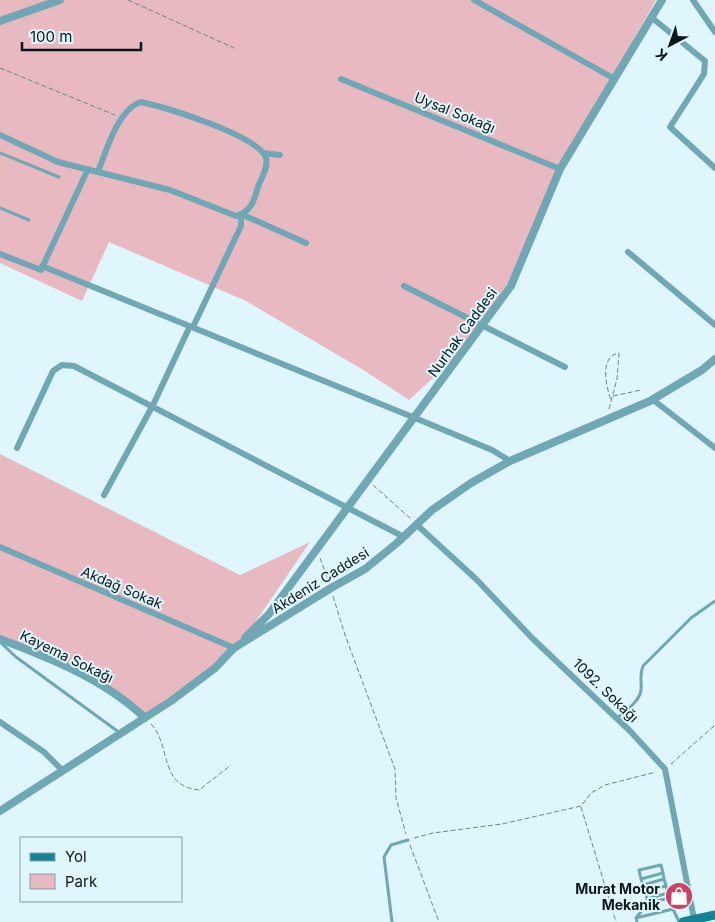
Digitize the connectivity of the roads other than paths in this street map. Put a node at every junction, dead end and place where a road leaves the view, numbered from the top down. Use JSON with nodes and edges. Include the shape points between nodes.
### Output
{"nodes":[{"id":1,"x":60,"y":0,"type":"edge"},
{"id":2,"x":474,"y":0,"type":"edge"},
{"id":3,"x":662,"y":0,"type":"edge"},
{"id":4,"x":693,"y":0,"type":"edge"},
{"id":5,"x":651,"y":17,"type":"junction"},
{"id":6,"x":0,"y":21,"type":"edge"},
{"id":7,"x":715,"y":32,"type":"edge"},
{"id":8,"x":613,"y":78,"type":"junction"},
{"id":9,"x":340,"y":79,"type":"dead end"},
{"id":10,"x":0,"y":135,"type":"edge"},
{"id":11,"x":0,"y":153,"type":"edge"},
{"id":12,"x":263,"y":153,"type":"junction"},
{"id":13,"x":280,"y":155,"type":"dead end"},
{"id":14,"x":715,"y":168,"type":"edge"},
{"id":15,"x":88,"y":169,"type":"junction"},
{"id":16,"x":560,"y":169,"type":"junction"},
{"id":17,"x":98,"y":172,"type":"junction"},
{"id":18,"x":59,"y":177,"type":"dead end"},
{"id":19,"x":0,"y":208,"type":"edge"},
{"id":20,"x":241,"y":214,"type":"junction"},
{"id":21,"x":29,"y":220,"type":"dead end"},
{"id":22,"x":306,"y":243,"type":"dead end"},
{"id":23,"x":628,"y":252,"type":"dead end"},
{"id":24,"x":0,"y":254,"type":"edge"},
{"id":25,"x":42,"y":266,"type":"junction"},
{"id":26,"x":404,"y":286,"type":"dead end"},
{"id":27,"x":484,"y":324,"type":"junction"},
{"id":28,"x":715,"y":325,"type":"edge"},
{"id":29,"x":191,"y":326,"type":"junction"},
{"id":30,"x":715,"y":359,"type":"edge"},
{"id":31,"x":565,"y":367,"type":"dead end"},
{"id":32,"x":652,"y":399,"type":"junction"},
{"id":33,"x":153,"y":405,"type":"junction"},
{"id":34,"x":415,"y":418,"type":"junction"},
{"id":35,"x":17,"y":448,"type":"dead end"},
{"id":36,"x":715,"y":448,"type":"edge"},
{"id":37,"x":510,"y":461,"type":"junction"},
{"id":38,"x":104,"y":496,"type":"dead end"},
{"id":39,"x":348,"y":507,"type":"junction"},
{"id":40,"x":417,"y":525,"type":"junction"},
{"id":41,"x":404,"y":538,"type":"junction"},
{"id":42,"x":0,"y":547,"type":"edge"},
{"id":43,"x":715,"y":601,"type":"edge"},
{"id":44,"x":0,"y":640,"type":"edge"},
{"id":45,"x":234,"y":648,"type":"junction"},
{"id":46,"x":145,"y":718,"type":"junction"},
{"id":47,"x":617,"y":718,"type":"junction"},
{"id":48,"x":0,"y":722,"type":"edge"},
{"id":49,"x":120,"y":734,"type":"junction"},
{"id":50,"x":63,"y":771,"type":"junction"},
{"id":51,"x":0,"y":811,"type":"edge"},
{"id":52,"x":408,"y":840,"type":"road end"},
{"id":53,"x":663,"y":873,"type":"junction"},
{"id":54,"x":641,"y":879,"type":"junction"},
{"id":55,"x":664,"y":879,"type":"junction"},
{"id":56,"x":643,"y":885,"type":"junction"},
{"id":57,"x":666,"y":886,"type":"junction"},
{"id":58,"x":644,"y":891,"type":"junction"},
{"id":59,"x":668,"y":893,"type":"junction"},
{"id":60,"x":646,"y":898,"type":"junction"},
{"id":61,"x":670,"y":898,"type":"junction"},
{"id":62,"x":648,"y":903,"type":"junction"},
{"id":63,"x":673,"y":909,"type":"junction"},
{"id":64,"x":715,"y":914,"type":"edge"},
{"id":65,"x":694,"y":919,"type":"junction"},
{"id":66,"x":637,"y":920,"type":"edge"},
{"id":67,"x":392,"y":922,"type":"edge"},
{"id":68,"x":679,"y":922,"type":"edge"},
{"id":69,"x":683,"y":922,"type":"edge"}],
"edges":[{"from":1,"to":6,"type":"street"},
{"from":2,"to":8,"type":"street"},
{"from":3,"to":5,"type":"street","name":"Nurhak Caddesi"},
{"from":4,"to":7,"type":"street"},
{"from":5,"to":8,"type":"street","name":"Nurhak Caddesi"},
{"from":5,"to":14,"type":"street","via":[[705,61],[704,74],[670,127]]},
{"from":8,"to":16,"type":"street","name":"Nurhak Caddesi"},
{"from":9,"to":16,"type":"street","name":"Uysal Sokağı"},
{"from":10,"to":15,"type":"street","via":[[58,162]]},
{"from":11,"to":18,"type":"lane"},
{"from":12,"to":13,"type":"street"},
{"from":12,"to":17,"type":"street","via":[[235,134],[164,107],[141,102],[131,107],[110,138]]},
{"from":12,"to":20,"type":"street","via":[[267,163],[253,203]]},
{"from":15,"to":17,"type":"street"},
{"from":15,"to":25,"type":"street"},
{"from":16,"to":27,"type":"street","name":"Nurhak Caddesi","via":[[511,286]]},
{"from":17,"to":20,"type":"street","via":[[170,190],[236,216]]},
{"from":19,"to":21,"type":"lane"},
{"from":20,"to":22,"type":"street"},
{"from":20,"to":29,"type":"street","via":[[241,226]]},
{"from":23,"to":28,"type":"street"},
{"from":24,"to":25,"type":"street","via":[[41,270]]},
{"from":25,"to":29,"type":"street"},
{"from":26,"to":27,"type":"street"},
{"from":27,"to":31,"type":"street"},
{"from":27,"to":34,"type":"street","name":"Nurhak Caddesi"},
{"from":29,"to":33,"type":"street"},
{"from":29,"to":34,"type":"street"},
{"from":30,"to":32,"type":"street","name":"Akdeniz Caddesi"},
{"from":32,"to":36,"type":"street"},
{"from":32,"to":37,"type":"street","name":"Akdeniz Caddesi"},
{"from":33,"to":35,"type":"street","via":[[74,366],[58,367],[53,371]]},
{"from":33,"to":38,"type":"street"},
{"from":33,"to":39,"type":"street"},
{"from":34,"to":37,"type":"street","via":[[492,450]]},
{"from":34,"to":39,"type":"street","name":"Nurhak Caddesi"},
{"from":37,"to":40,"type":"street","name":"Akdeniz Caddesi","via":[[471,483],[432,510]]},
{"from":39,"to":41,"type":"street"},
{"from":39,"to":45,"type":"street","name":"Nurhak Caddesi","via":[[269,614]]},
{"from":40,"to":41,"type":"street","name":"Akdeniz Caddesi"},
{"from":40,"to":47,"type":"street","name":"1092. Sokağı"},
{"from":41,"to":45,"type":"street","name":"Akdeniz Caddesi","via":[[365,570]]},
{"from":42,"to":45,"type":"street","name":"Akdağ Sokak"},
{"from":43,"to":47,"type":"lane","via":[[691,618],[643,666],[639,674],[641,691],[638,697]]},
{"from":44,"to":46,"type":"street","name":"Kayema Sokağı","via":[[43,655],[96,681]]},
{"from":44,"to":49,"type":"lane","via":[[16,657]]},
{"from":45,"to":46,"type":"street","name":"Akdeniz Caddesi","via":[[215,668]]},
{"from":46,"to":49,"type":"street","name":"Akdeniz Caddesi"},
{"from":47,"to":65,"type":"street","name":"1092. Sokağı","via":[[665,769]]},
{"from":48,"to":50,"type":"street","via":[[44,752]]},
{"from":49,"to":50,"type":"street","name":"Akdeniz Caddesi"},
{"from":50,"to":51,"type":"street","name":"Akdeniz Caddesi"},
{"from":52,"to":67,"type":"lane","via":[[392,845],[384,857]]},
{"from":53,"to":54,"type":"lane"},
{"from":53,"to":54,"type":"lane","via":[[661,865],[639,870]]},
{"from":53,"to":55,"type":"lane"},
{"from":54,"to":56,"type":"lane"},
{"from":55,"to":56,"type":"lane"},
{"from":55,"to":57,"type":"lane"},
{"from":56,"to":58,"type":"lane"},
{"from":57,"to":58,"type":"lane"},
{"from":57,"to":59,"type":"lane"},
{"from":58,"to":60,"type":"lane"},
{"from":59,"to":60,"type":"lane"},
{"from":59,"to":61,"type":"lane"},
{"from":60,"to":62,"type":"lane"},
{"from":61,"to":62,"type":"lane"},
{"from":61,"to":63,"type":"lane"},
{"from":62,"to":66,"type":"lane"},
{"from":63,"to":66,"type":"lane"},
{"from":63,"to":68,"type":"lane"},
{"from":64,"to":65,"type":"main road"},
{"from":65,"to":69,"type":"main road"}]}
